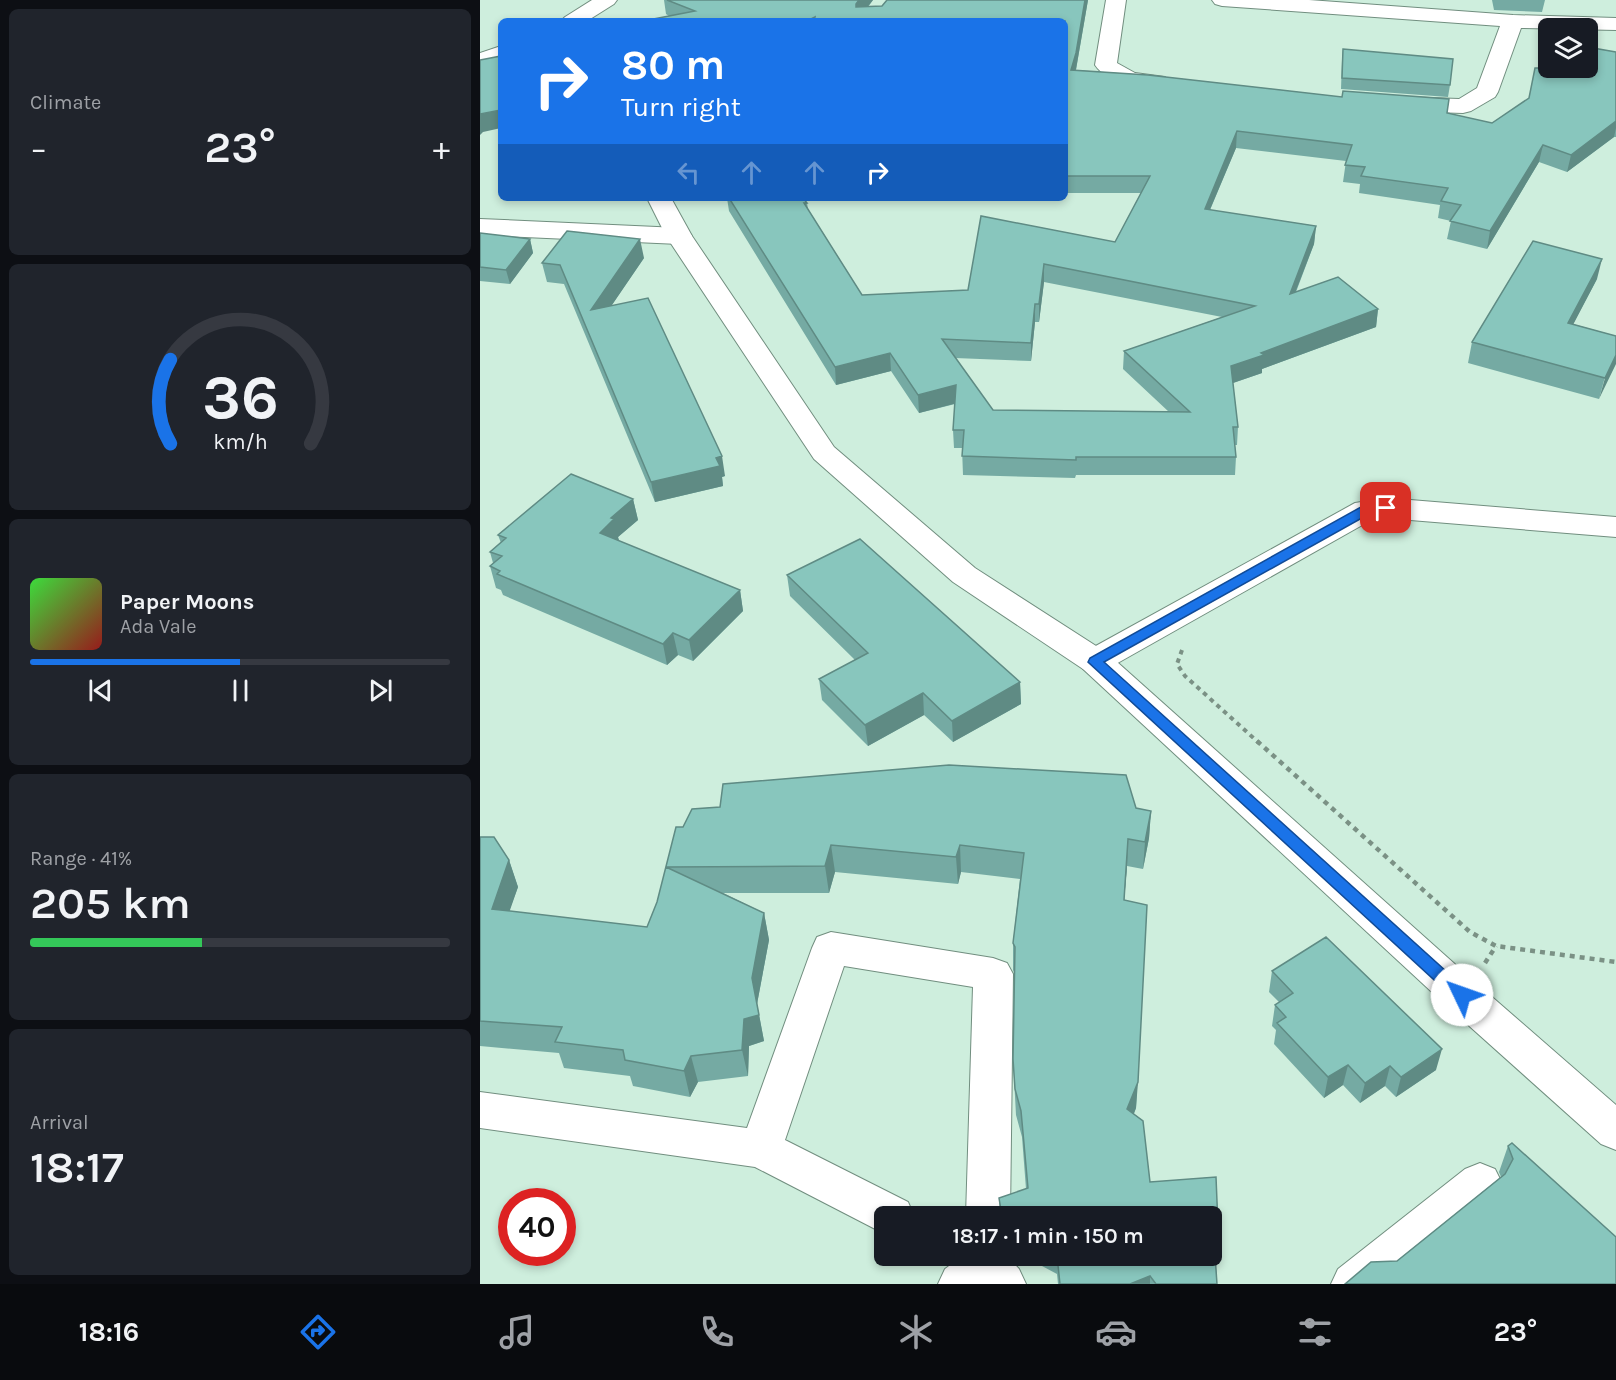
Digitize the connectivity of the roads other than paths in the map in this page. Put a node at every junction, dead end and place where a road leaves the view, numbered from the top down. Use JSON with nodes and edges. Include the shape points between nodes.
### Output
{"nodes":[{"id":1,"x":607,"y":0,"type":"edge"},
{"id":2,"x":1116,"y":0,"type":"edge"},
{"id":3,"x":1222,"y":0,"type":"edge"},
{"id":4,"x":1581,"y":2,"type":"dead end"},
{"id":5,"x":1373,"y":4,"type":"edge"},
{"id":6,"x":1446,"y":7,"type":"dead end"},
{"id":7,"x":1610,"y":15,"type":"edge"},
{"id":8,"x":577,"y":18,"type":"edge"},
{"id":9,"x":1513,"y":21,"type":"junction"},
{"id":10,"x":498,"y":53,"type":"edge"},
{"id":11,"x":480,"y":60,"type":"edge"},
{"id":12,"x":1181,"y":84,"type":"edge"},
{"id":13,"x":1382,"y":102,"type":"edge"},
{"id":14,"x":661,"y":201,"type":"edge"},
{"id":15,"x":480,"y":227,"type":"edge"},
{"id":16,"x":679,"y":237,"type":"junction"},
{"id":17,"x":1616,"y":527,"type":"edge"},
{"id":18,"x":1095,"y":662,"type":"junction"},
{"id":19,"x":480,"y":1110,"type":"edge"},
{"id":20,"x":1616,"y":1131,"type":"edge"},
{"id":21,"x":761,"y":1149,"type":"junction"},
{"id":22,"x":1480,"y":1183,"type":"dead end"},
{"id":23,"x":988,"y":1206,"type":"edge"},
{"id":24,"x":874,"y":1207,"type":"edge"},
{"id":25,"x":1354,"y":1284,"type":"edge"}],
"edges":[{"from":1,"to":8,"type":"street"},
{"from":2,"to":12,"type":"street","via":[[1106,65],[1114,73],[1136,81]]},
{"from":3,"to":5,"type":"street"},
{"from":4,"to":7,"type":"street"},
{"from":5,"to":6,"type":"street"},
{"from":5,"to":9,"type":"street"},
{"from":7,"to":9,"type":"street"},
{"from":9,"to":13,"type":"street","via":[[1487,92],[1474,101],[1462,106]]},
{"from":10,"to":11,"type":"street"},
{"from":14,"to":16,"type":"street"},
{"from":15,"to":16,"type":"street"},
{"from":16,"to":18,"type":"street","via":[[824,453],[964,574]]},
{"from":17,"to":18,"type":"street","via":[[1386,508],[1366,510]]},
{"from":18,"to":20,"type":"street"},
{"from":19,"to":21,"type":"street"},
{"from":21,"to":23,"type":"street","via":[[831,948],[993,974]]},
{"from":21,"to":24,"type":"street"},
{"from":22,"to":25,"type":"street"}]}
